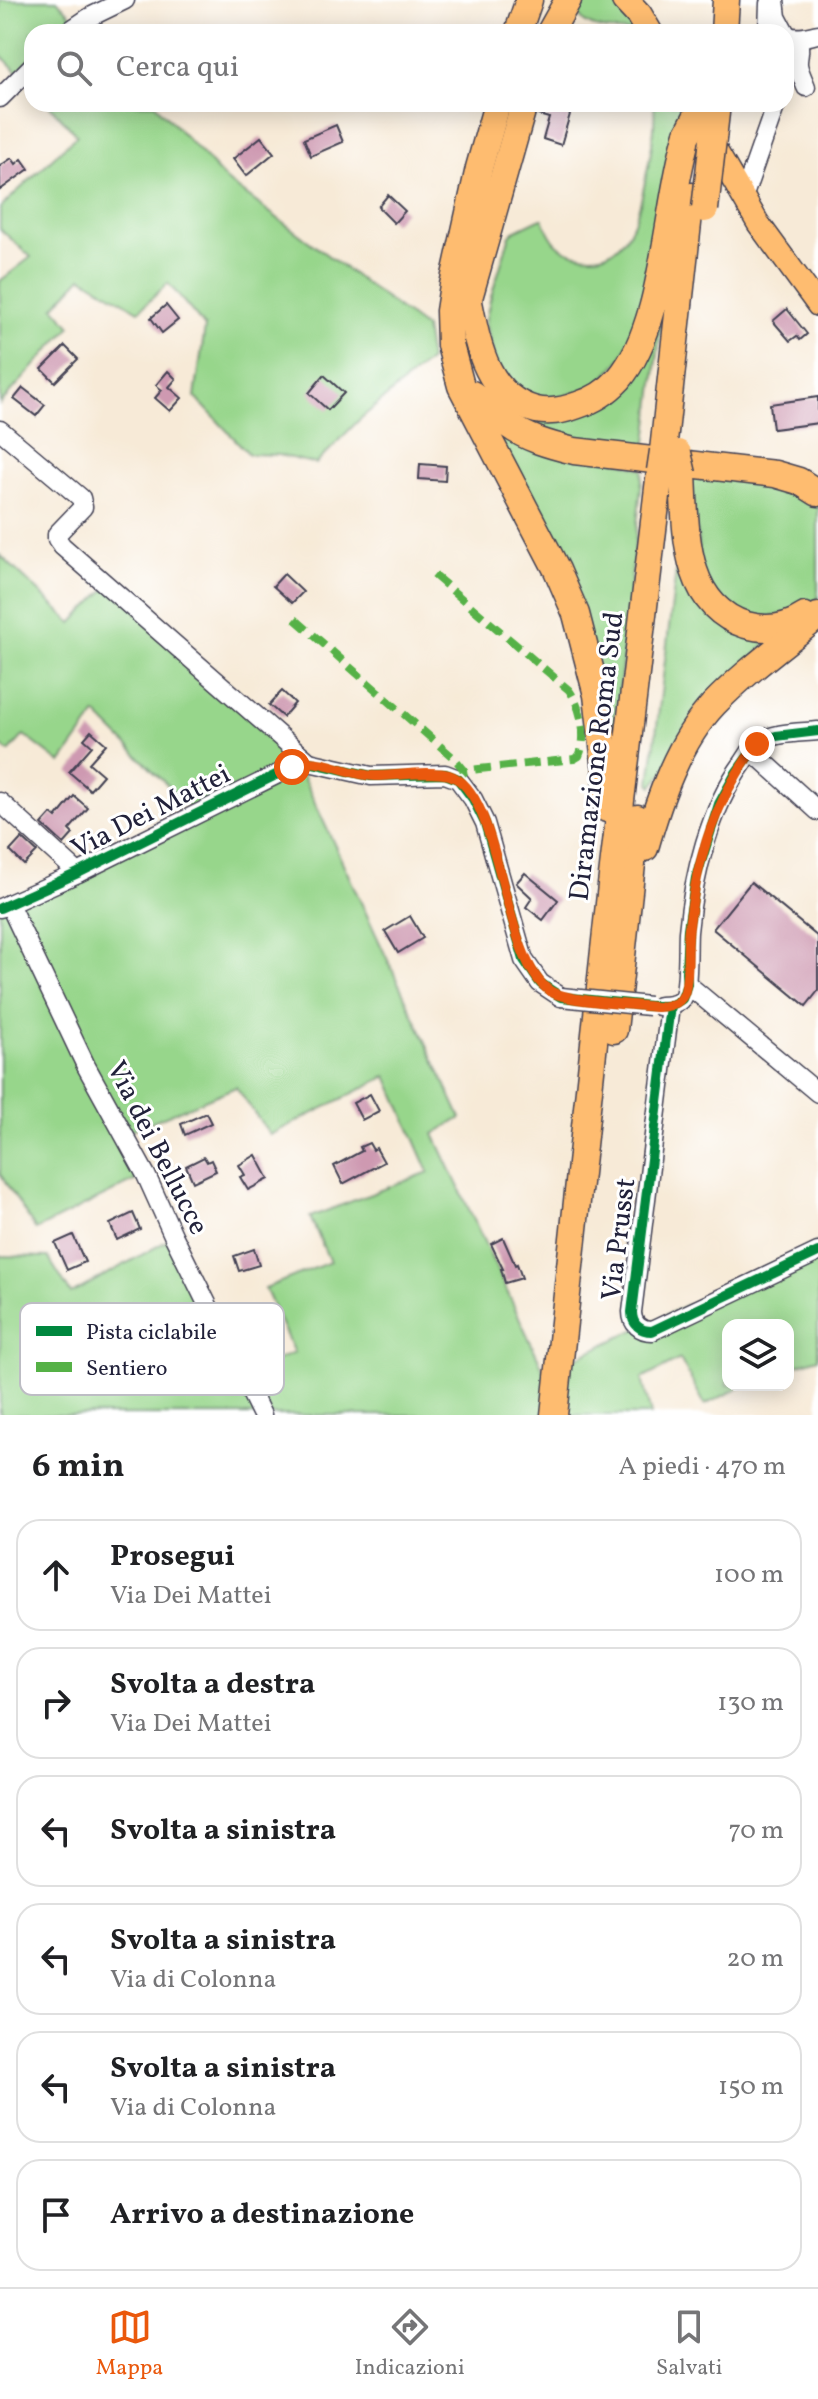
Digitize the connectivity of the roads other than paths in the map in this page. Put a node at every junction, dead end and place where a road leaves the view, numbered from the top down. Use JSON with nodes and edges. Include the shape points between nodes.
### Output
{"nodes":[{"id":1,"x":125,"y":0,"type":"edge"},
{"id":2,"x":529,"y":0,"type":"edge"},
{"id":3,"x":568,"y":0,"type":"edge"},
{"id":4,"x":625,"y":0,"type":"edge"},
{"id":5,"x":644,"y":0,"type":"edge"},
{"id":6,"x":711,"y":0,"type":"edge"},
{"id":7,"x":726,"y":0,"type":"edge"},
{"id":8,"x":772,"y":0,"type":"edge"},
{"id":9,"x":80,"y":24,"type":"edge"},
{"id":10,"x":521,"y":24,"type":"edge"},
{"id":11,"x":554,"y":24,"type":"edge"},
{"id":12,"x":644,"y":24,"type":"edge"},
{"id":13,"x":654,"y":24,"type":"edge"},
{"id":14,"x":710,"y":24,"type":"edge"},
{"id":15,"x":724,"y":24,"type":"edge"},
{"id":16,"x":769,"y":24,"type":"edge"},
{"id":17,"x":781,"y":24,"type":"edge"},
{"id":18,"x":818,"y":34,"type":"edge"},
{"id":19,"x":794,"y":35,"type":"edge"},
{"id":20,"x":794,"y":41,"type":"edge"},
{"id":21,"x":818,"y":43,"type":"edge"},
{"id":22,"x":794,"y":58,"type":"edge"},
{"id":23,"x":794,"y":62,"type":"edge"},
{"id":24,"x":794,"y":72,"type":"edge"},
{"id":25,"x":24,"y":74,"type":"edge"},
{"id":26,"x":812,"y":93,"type":"edge"},
{"id":27,"x":0,"y":98,"type":"edge"},
{"id":28,"x":495,"y":112,"type":"edge"},
{"id":29,"x":522,"y":112,"type":"edge"},
{"id":30,"x":698,"y":112,"type":"edge"},
{"id":31,"x":702,"y":112,"type":"edge"},
{"id":32,"x":705,"y":112,"type":"edge"},
{"id":33,"x":773,"y":112,"type":"edge"},
{"id":34,"x":688,"y":164,"type":"junction"},
{"id":35,"x":743,"y":198,"type":"junction"},
{"id":36,"x":468,"y":297,"type":"junction"},
{"id":37,"x":818,"y":305,"type":"edge"},
{"id":38,"x":461,"y":386,"type":"junction"},
{"id":39,"x":485,"y":404,"type":"junction"},
{"id":40,"x":0,"y":430,"type":"edge"},
{"id":41,"x":672,"y":464,"type":"junction"},
{"id":42,"x":818,"y":493,"type":"edge"},
{"id":43,"x":818,"y":607,"type":"edge"},
{"id":44,"x":818,"y":616,"type":"edge"},
{"id":45,"x":818,"y":731,"type":"edge"},
{"id":46,"x":752,"y":751,"type":"junction"},
{"id":47,"x":309,"y":762,"type":"junction"},
{"id":48,"x":0,"y":802,"type":"edge"},
{"id":49,"x":818,"y":811,"type":"edge"},
{"id":50,"x":78,"y":873,"type":"junction"},
{"id":51,"x":620,"y":891,"type":"junction"},
{"id":52,"x":4,"y":906,"type":"edge"},
{"id":53,"x":687,"y":984,"type":"junction"},
{"id":54,"x":670,"y":1006,"type":"junction"},
{"id":55,"x":818,"y":1093,"type":"edge"},
{"id":56,"x":818,"y":1252,"type":"edge"},
{"id":57,"x":207,"y":1303,"type":"edge"},
{"id":58,"x":252,"y":1395,"type":"edge"},
{"id":59,"x":262,"y":1415,"type":"edge"},
{"id":60,"x":554,"y":1415,"type":"edge"},
{"id":61,"x":571,"y":1415,"type":"edge"}],
"edges":[{"from":1,"to":9,"type":"street"},
{"from":2,"to":10,"type":"highway"},
{"from":3,"to":11,"type":"highway"},
{"from":4,"to":12,"type":"highway"},
{"from":5,"to":13,"type":"main road"},
{"from":6,"to":14,"type":"highway"},
{"from":7,"to":15,"type":"highway"},
{"from":8,"to":16,"type":"street"},
{"from":8,"to":17,"type":"street"},
{"from":18,"to":19,"type":"street"},
{"from":20,"to":22,"type":"street","via":[[800,49]]},
{"from":21,"to":23,"type":"street"},
{"from":24,"to":26,"type":"street"},
{"from":25,"to":27,"type":"street"},
{"from":28,"to":38,"type":"highway","via":[[449,311],[450,345]]},
{"from":29,"to":36,"type":"highway"},
{"from":30,"to":34,"type":"highway","bridge":true,"via":[[690,129]]},
{"from":31,"to":41,"type":"highway","name":"Diramazione Roma Sud","bridge":true,"via":[[705,209]]},
{"from":32,"to":35,"type":"main road"},
{"from":33,"to":35,"type":"street"},
{"from":34,"to":36,"type":"highway","via":[[648,320],[629,365],[605,392],[552,411],[514,400],[487,368]]},
{"from":34,"to":41,"type":"highway","name":"Diramazione Roma Sud"},
{"from":35,"to":37,"type":"main road"},
{"from":36,"to":39,"type":"highway","via":[[465,346]]},
{"from":38,"to":39,"type":"highway"},
{"from":38,"to":51,"type":"highway","via":[[557,570],[581,630],[593,675],[607,779],[607,860]]},
{"from":39,"to":42,"type":"highway","via":[[531,438],[574,451],[775,474]]},
{"from":40,"to":47,"type":"street","via":[[82,499],[83,507],[57,534],[62,546]]},
{"from":41,"to":43,"type":"highway","via":[[688,551],[699,584],[719,609],[741,623],[769,628],[790,625]]},
{"from":41,"to":51,"type":"highway","name":"Diramazione Roma Sud"},
{"from":44,"to":51,"type":"highway","via":[[749,671],[694,731],[660,803],[639,871]]},
{"from":45,"to":46,"type":"street","via":[[776,736]]},
{"from":46,"to":49,"type":"street"},
{"from":46,"to":53,"type":"street","via":[[719,804],[696,878]]},
{"from":47,"to":50,"type":"street","name":"Via Dei Mattei"},
{"from":47,"to":54,"type":"street","bridge":true,"via":[[371,776],[445,774],[458,779],[485,823],[524,960],[540,983],[561,997]]},
{"from":48,"to":50,"type":"street"},
{"from":50,"to":52,"type":"street","name":"Via Dei Mattei"},
{"from":51,"to":60,"type":"highway","name":"Diramazione Roma Sud"},
{"from":51,"to":61,"type":"highway","name":"Diramazione Roma Sud"},
{"from":52,"to":57,"type":"street","name":"Via dei Bellucce","via":[[146,1175]]},
{"from":53,"to":54,"type":"street","via":[[682,999]]},
{"from":53,"to":55,"type":"street"},
{"from":54,"to":56,"type":"street","name":"Via Prusst","via":[[634,1323],[646,1331],[656,1329]]},
{"from":58,"to":59,"type":"street","name":"Via dei Bellucce"}]}
